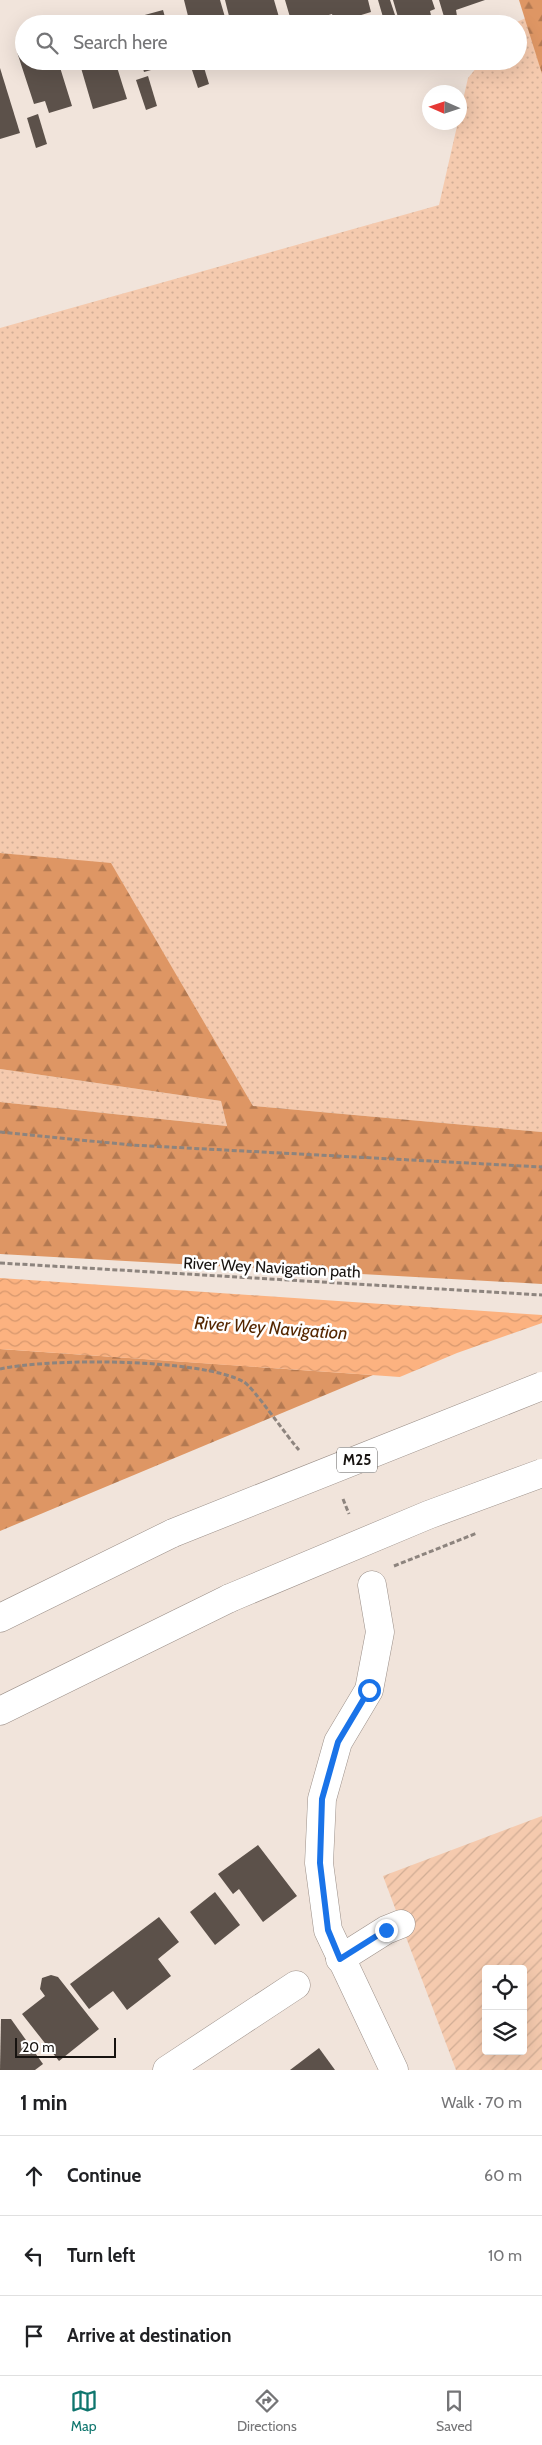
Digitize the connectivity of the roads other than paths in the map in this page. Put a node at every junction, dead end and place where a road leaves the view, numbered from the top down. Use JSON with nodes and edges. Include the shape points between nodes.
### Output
{"nodes":[{"id":1,"x":542,"y":1386,"type":"edge"},
{"id":2,"x":542,"y":1473,"type":"edge"},
{"id":3,"x":372,"y":1585,"type":"road end"},
{"id":4,"x":0,"y":1618,"type":"edge"},
{"id":5,"x":0,"y":1711,"type":"edge"},
{"id":6,"x":401,"y":1924,"type":"dead end"},
{"id":7,"x":340,"y":1959,"type":"junction"},
{"id":8,"x":296,"y":1984,"type":"dead end"},
{"id":9,"x":167,"y":2070,"type":"edge"},
{"id":10,"x":394,"y":2070,"type":"edge"}],
"edges":[{"from":1,"to":4,"type":"main road","number":"M25","bridge":true,"via":[[173,1533]]},
{"from":2,"to":5,"type":"main road","bridge":true,"via":[[428,1515],[230,1598]]},
{"from":3,"to":7,"type":"main road","via":[[380,1632],[369,1690],[338,1742],[322,1799],[320,1863],[328,1930]]},
{"from":6,"to":7,"type":"main road"},
{"from":7,"to":10,"type":"main road"},
{"from":8,"to":9,"type":"main road"}]}
